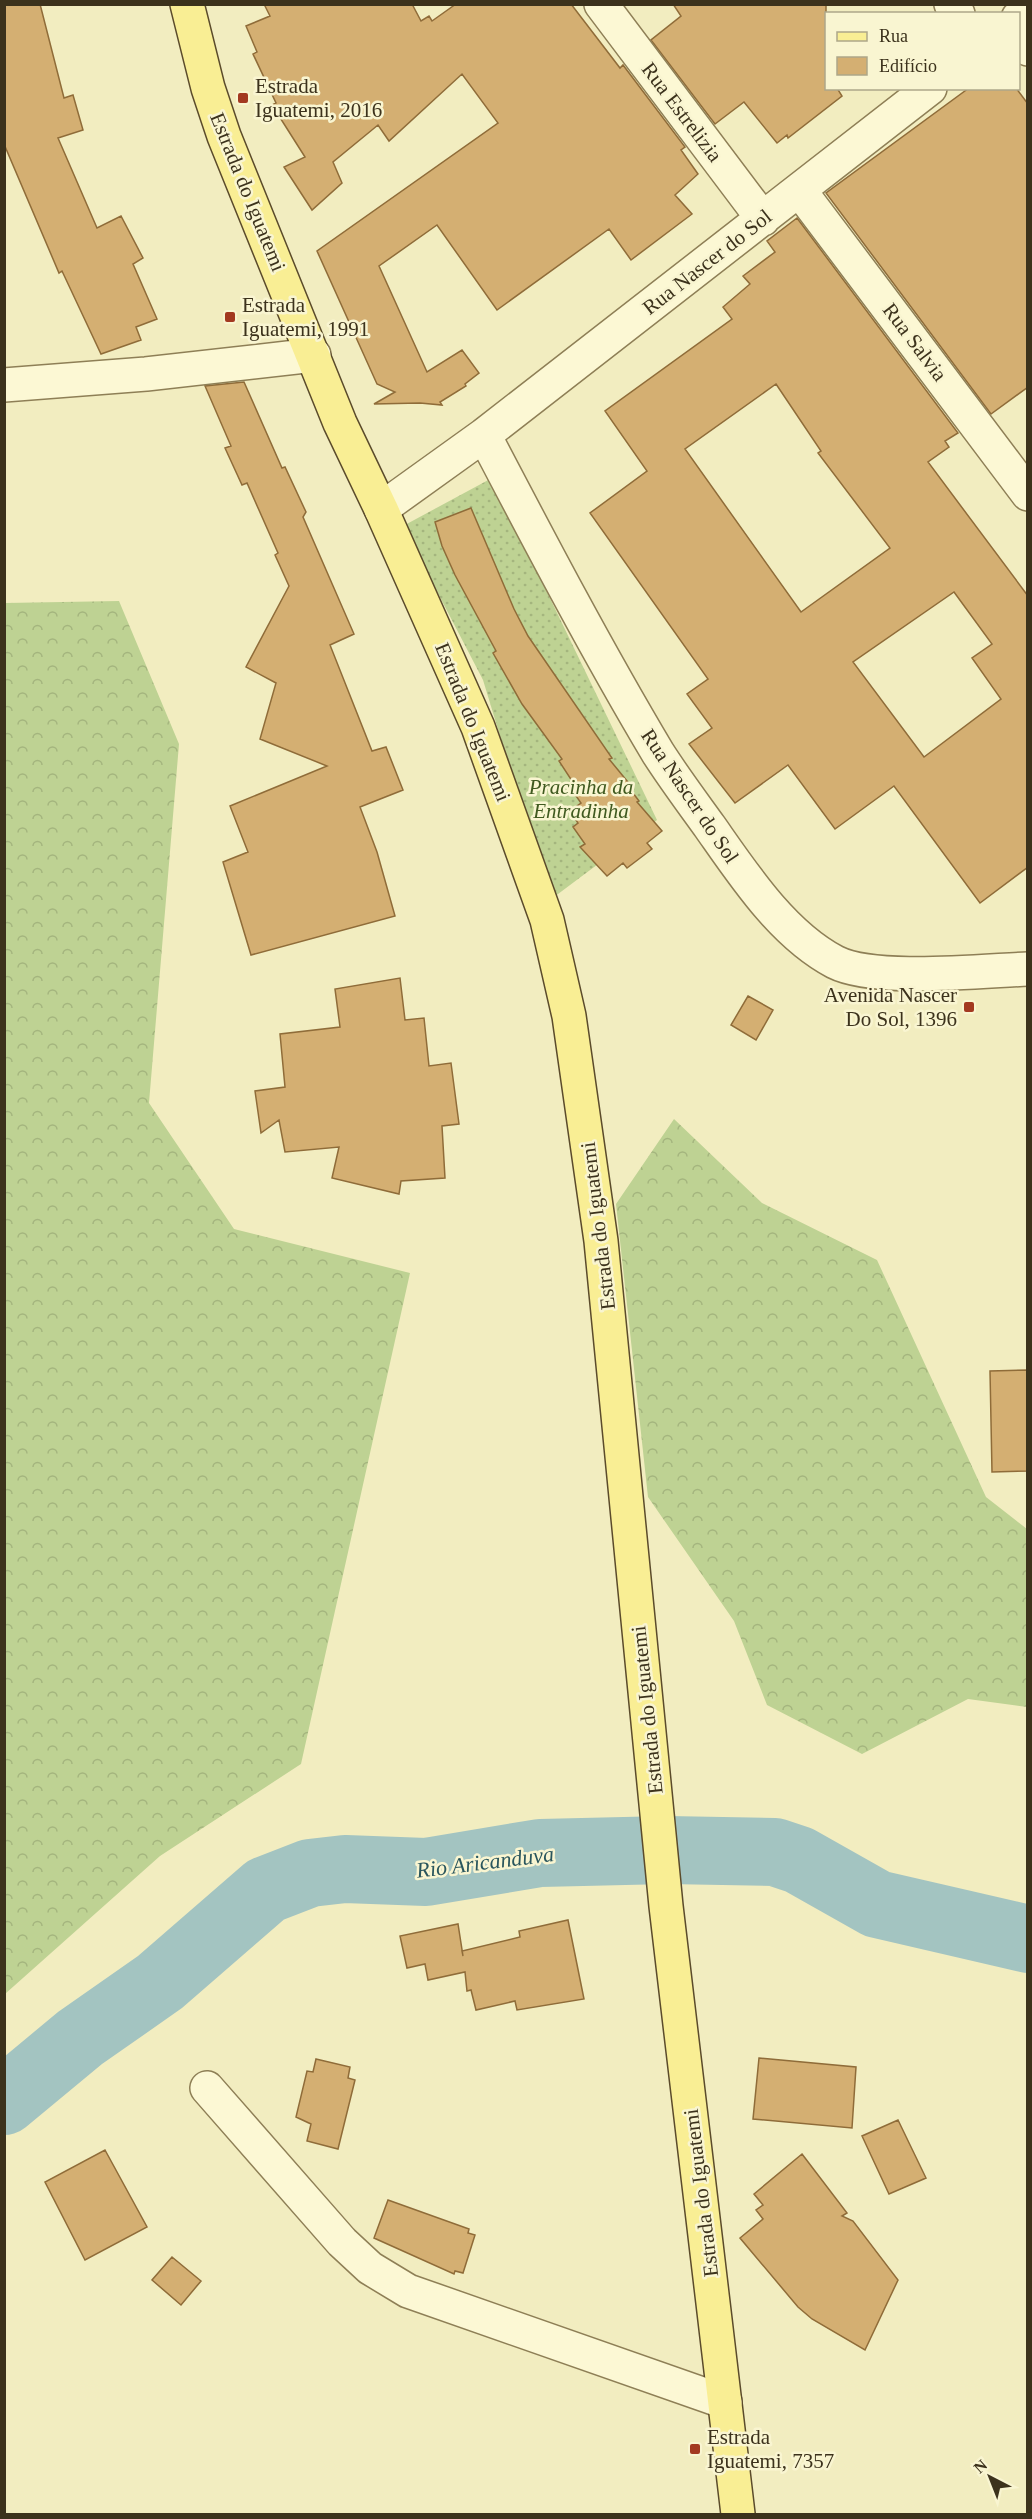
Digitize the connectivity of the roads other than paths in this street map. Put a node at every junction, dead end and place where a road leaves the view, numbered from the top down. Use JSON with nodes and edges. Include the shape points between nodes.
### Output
{"nodes":[{"id":1,"x":187,"y":4,"type":"edge"},
{"id":2,"x":601,"y":4,"type":"edge"},
{"id":3,"x":927,"y":90,"type":"edge"},
{"id":4,"x":800,"y":190,"type":"junction"},
{"id":5,"x":763,"y":219,"type":"junction"},
{"id":6,"x":314,"y":355,"type":"junction"},
{"id":7,"x":4,"y":385,"type":"edge"},
{"id":8,"x":484,"y":435,"type":"junction"},
{"id":9,"x":1028,"y":494,"type":"edge"},
{"id":10,"x":381,"y":509,"type":"junction"},
{"id":11,"x":1028,"y":969,"type":"edge"},
{"id":12,"x":207,"y":2088,"type":"dead end"},
{"id":13,"x":725,"y":2402,"type":"junction"},
{"id":14,"x":738,"y":2514,"type":"edge"}],
"edges":[{"from":1,"to":6,"type":"main road","name":"Estrada do Iguatemi","via":[[220,125]]},
{"from":2,"to":5,"type":"street","name":"Rua Estrelizia"},
{"from":3,"to":4,"type":"street","name":"Rua Nascer do Sol"},
{"from":4,"to":5,"type":"street","name":"Rua Nascer do Sol"},
{"from":4,"to":9,"type":"street","name":"Rua Salvia"},
{"from":5,"to":8,"type":"street","name":"Rua Nascer do Sol"},
{"from":6,"to":7,"type":"street"},
{"from":6,"to":10,"type":"main road","name":"Estrada do Iguatemi","via":[[340,423]]},
{"from":8,"to":10,"type":"street","name":"Rua Nascer do Sol"},
{"from":8,"to":11,"type":"street","name":"Rua Nascer do Sol","via":[[566,592],[659,754],[744,876],[798,938],[835,962],[862,971]]},
{"from":10,"to":13,"type":"main road","name":"Estrada do Iguatemi","via":[[478,727],[547,920],[569,1016],[601,1241],[666,1906]]},
{"from":12,"to":13,"type":"street","via":[[342,2242],[370,2268],[408,2291]]},
{"from":13,"to":14,"type":"main road","name":"Estrada do Iguatemi"}]}
